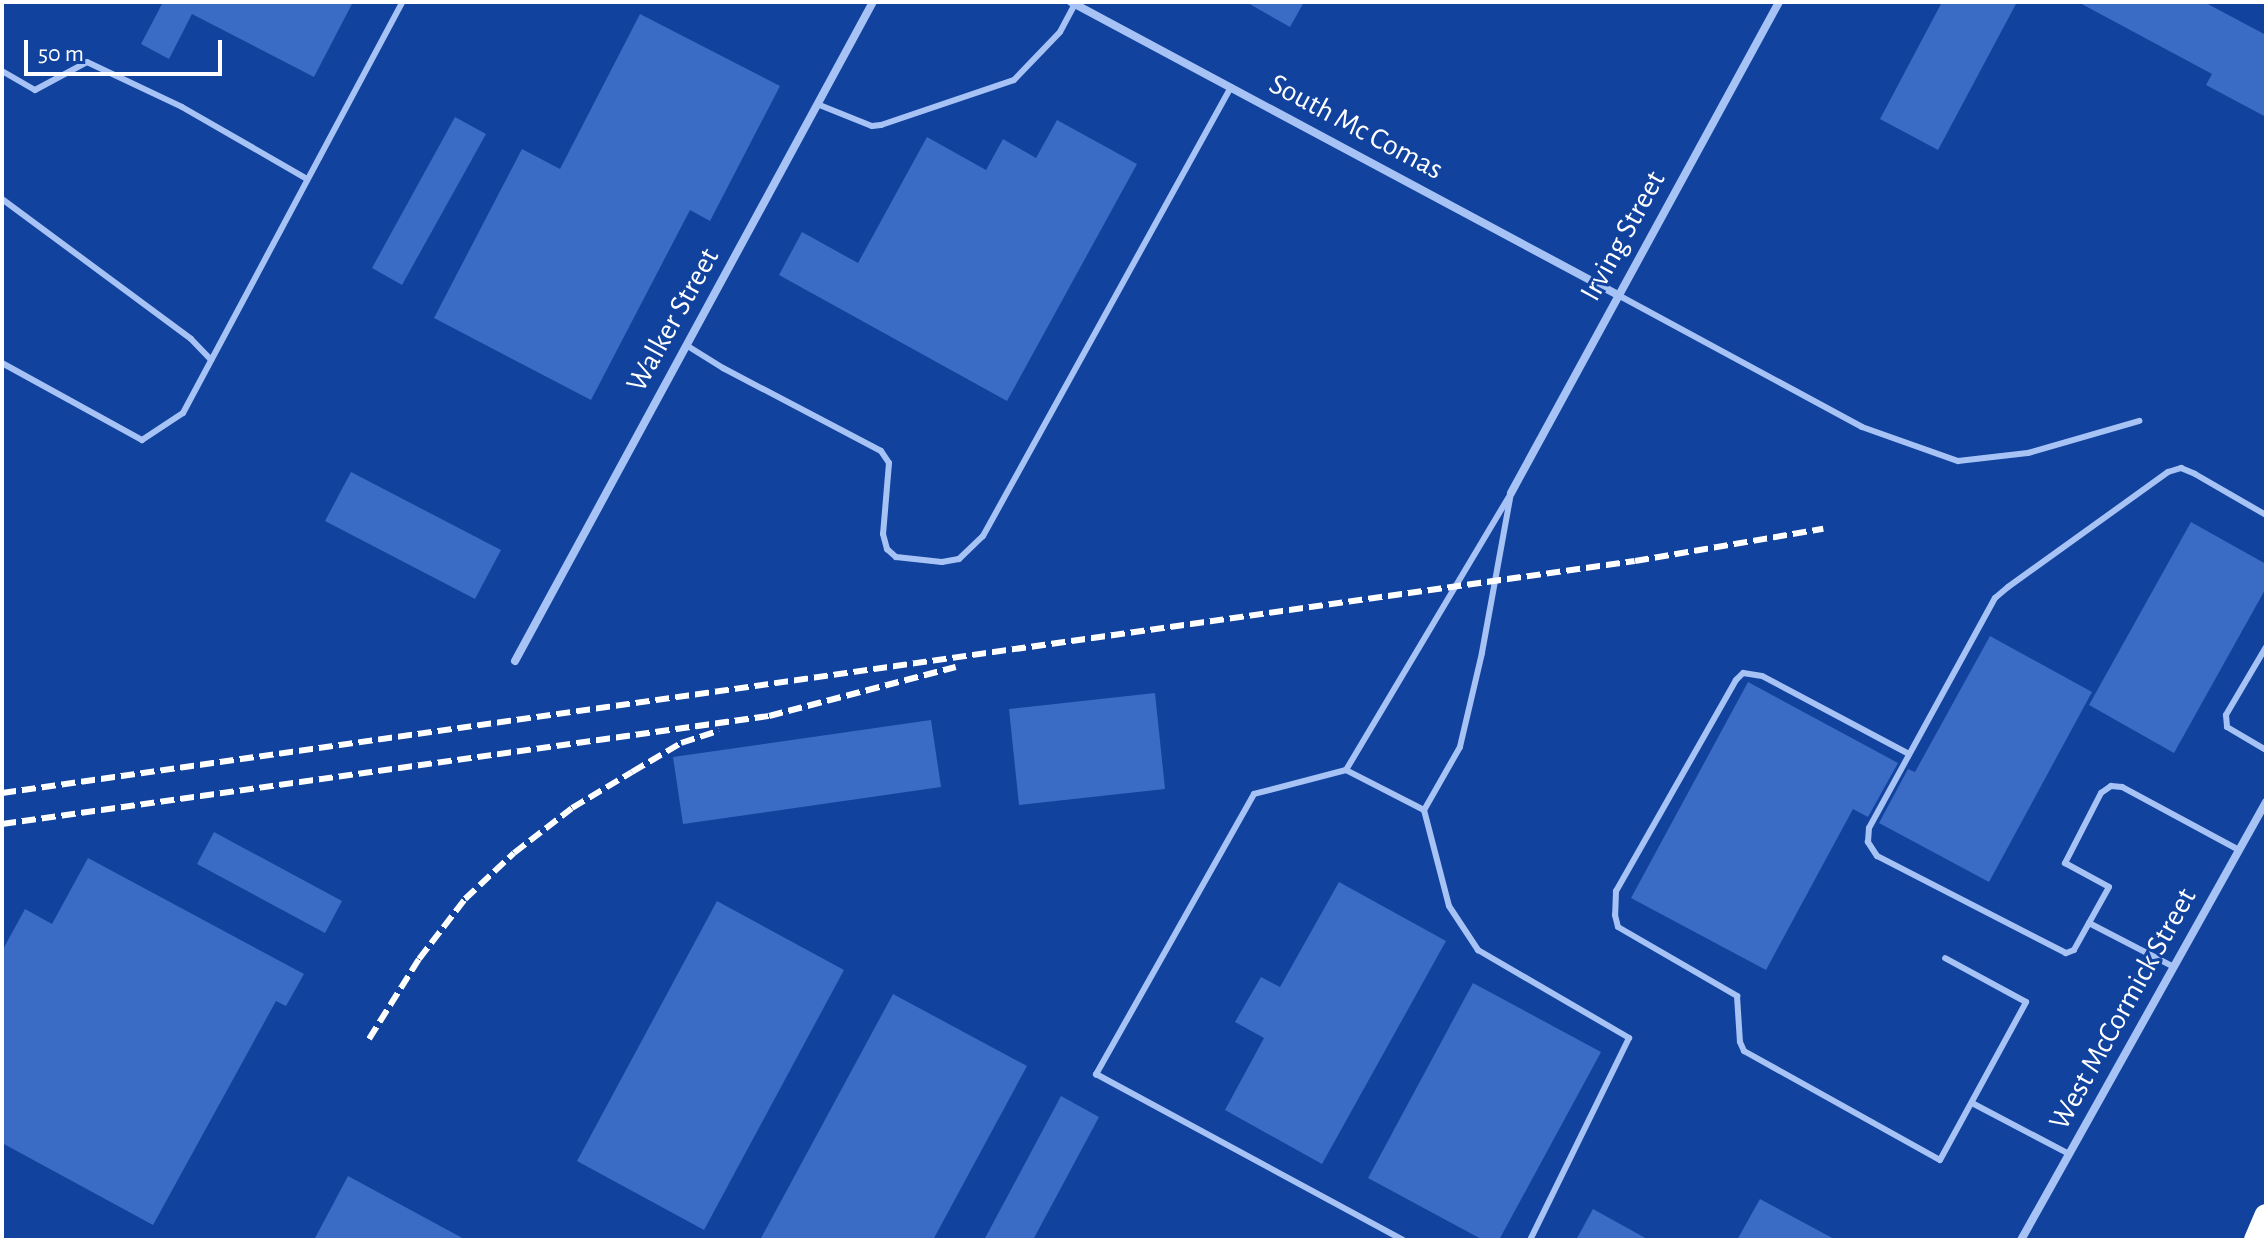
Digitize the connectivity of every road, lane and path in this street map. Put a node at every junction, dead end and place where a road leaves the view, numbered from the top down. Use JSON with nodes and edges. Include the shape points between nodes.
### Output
{"nodes":[{"id":1,"x":402,"y":2,"type":"edge"},
{"id":2,"x":873,"y":2,"type":"edge"},
{"id":3,"x":1779,"y":2,"type":"edge"},
{"id":4,"x":1073,"y":3,"type":"edge"},
{"id":5,"x":2,"y":71,"type":"edge"},
{"id":6,"x":1231,"y":87,"type":"junction"},
{"id":7,"x":817,"y":104,"type":"junction"},
{"id":8,"x":307,"y":179,"type":"junction"},
{"id":9,"x":2,"y":199,"type":"edge"},
{"id":10,"x":1618,"y":295,"type":"junction"},
{"id":11,"x":686,"y":345,"type":"junction"},
{"id":12,"x":211,"y":360,"type":"junction"},
{"id":13,"x":2,"y":363,"type":"edge"},
{"id":14,"x":2139,"y":421,"type":"dead end"},
{"id":15,"x":1511,"y":493,"type":"junction"},
{"id":16,"x":2266,"y":515,"type":"edge"},
{"id":17,"x":2266,"y":647,"type":"edge"},
{"id":18,"x":515,"y":661,"type":"dead end"},
{"id":19,"x":2266,"y":750,"type":"edge"},
{"id":20,"x":1909,"y":754,"type":"junction"},
{"id":21,"x":1346,"y":770,"type":"junction"},
{"id":22,"x":2266,"y":802,"type":"edge"},
{"id":23,"x":1424,"y":810,"type":"junction"},
{"id":24,"x":2239,"y":850,"type":"junction"},
{"id":25,"x":2089,"y":923,"type":"junction"},
{"id":26,"x":1945,"y":958,"type":"dead end"},
{"id":27,"x":2174,"y":967,"type":"junction"},
{"id":28,"x":1972,"y":1103,"type":"junction"},
{"id":29,"x":2069,"y":1154,"type":"junction"},
{"id":30,"x":2266,"y":1216,"type":"edge"},
{"id":31,"x":1403,"y":1240,"type":"edge"},
{"id":32,"x":1530,"y":1240,"type":"edge"},
{"id":33,"x":2021,"y":1240,"type":"edge"},
{"id":34,"x":2256,"y":1240,"type":"edge"}],
"edges":[{"from":1,"to":8,"type":"lane"},
{"from":2,"to":7,"type":"street","name":"Walker Street"},
{"from":3,"to":10,"type":"street","name":"Irving Street"},
{"from":4,"to":6,"type":"street","name":"South Mc Comas"},
{"from":4,"to":7,"type":"lane","via":[[1060,32],[1014,80],[881,125]]},
{"from":5,"to":8,"type":"lane","via":[[35,90],[87,62],[182,107]]},
{"from":6,"to":10,"type":"street","name":"South Mc Comas"},
{"from":6,"to":11,"type":"lane","via":[[983,536],[959,559],[896,557],[883,534],[889,463],[881,451]]},
{"from":7,"to":11,"type":"street","name":"Walker Street"},
{"from":8,"to":12,"type":"lane"},
{"from":9,"to":12,"type":"lane","via":[[179,330]]},
{"from":10,"to":14,"type":"lane","via":[[1862,427],[1958,461],[2028,453]]},
{"from":10,"to":15,"type":"street","name":"Irving Street"},
{"from":11,"to":18,"type":"street","name":"Walker Street"},
{"from":12,"to":13,"type":"lane","via":[[183,413],[142,440]]},
{"from":15,"to":21,"type":"lane"},
{"from":15,"to":23,"type":"lane","via":[[1460,747]]},
{"from":16,"to":20,"type":"lane","via":[[2195,474],[2181,468],[2168,472],[1995,598]]},
{"from":17,"to":19,"type":"lane","via":[[2226,715],[2227,727]]},
{"from":20,"to":25,"type":"lane","via":[[1869,828],[1868,842],[1877,856],[2066,953],[2074,950]]},
{"from":20,"to":28,"type":"lane","via":[[1762,676],[1743,673],[1616,891],[1615,915],[1618,927],[1737,996],[1744,1051],[1940,1160]]},
{"from":21,"to":23,"type":"lane"},
{"from":21,"to":31,"type":"lane","via":[[1254,794],[1096,1074]]},
{"from":22,"to":24,"type":"street","name":"West McCormick Street"},
{"from":23,"to":32,"type":"lane","via":[[1449,906],[1478,950],[1629,1038]]},
{"from":24,"to":25,"type":"lane","via":[[2122,787],[2111,786],[2101,793],[2065,863],[2109,887]]},
{"from":24,"to":27,"type":"street","name":"West McCormick Street"},
{"from":25,"to":27,"type":"lane"},
{"from":26,"to":28,"type":"lane","via":[[2026,1002]]},
{"from":27,"to":29,"type":"street","name":"West McCormick Street"},
{"from":28,"to":29,"type":"lane"},
{"from":29,"to":33,"type":"street","name":"West McCormick Street"},
{"from":30,"to":34,"type":"highway"}]}
